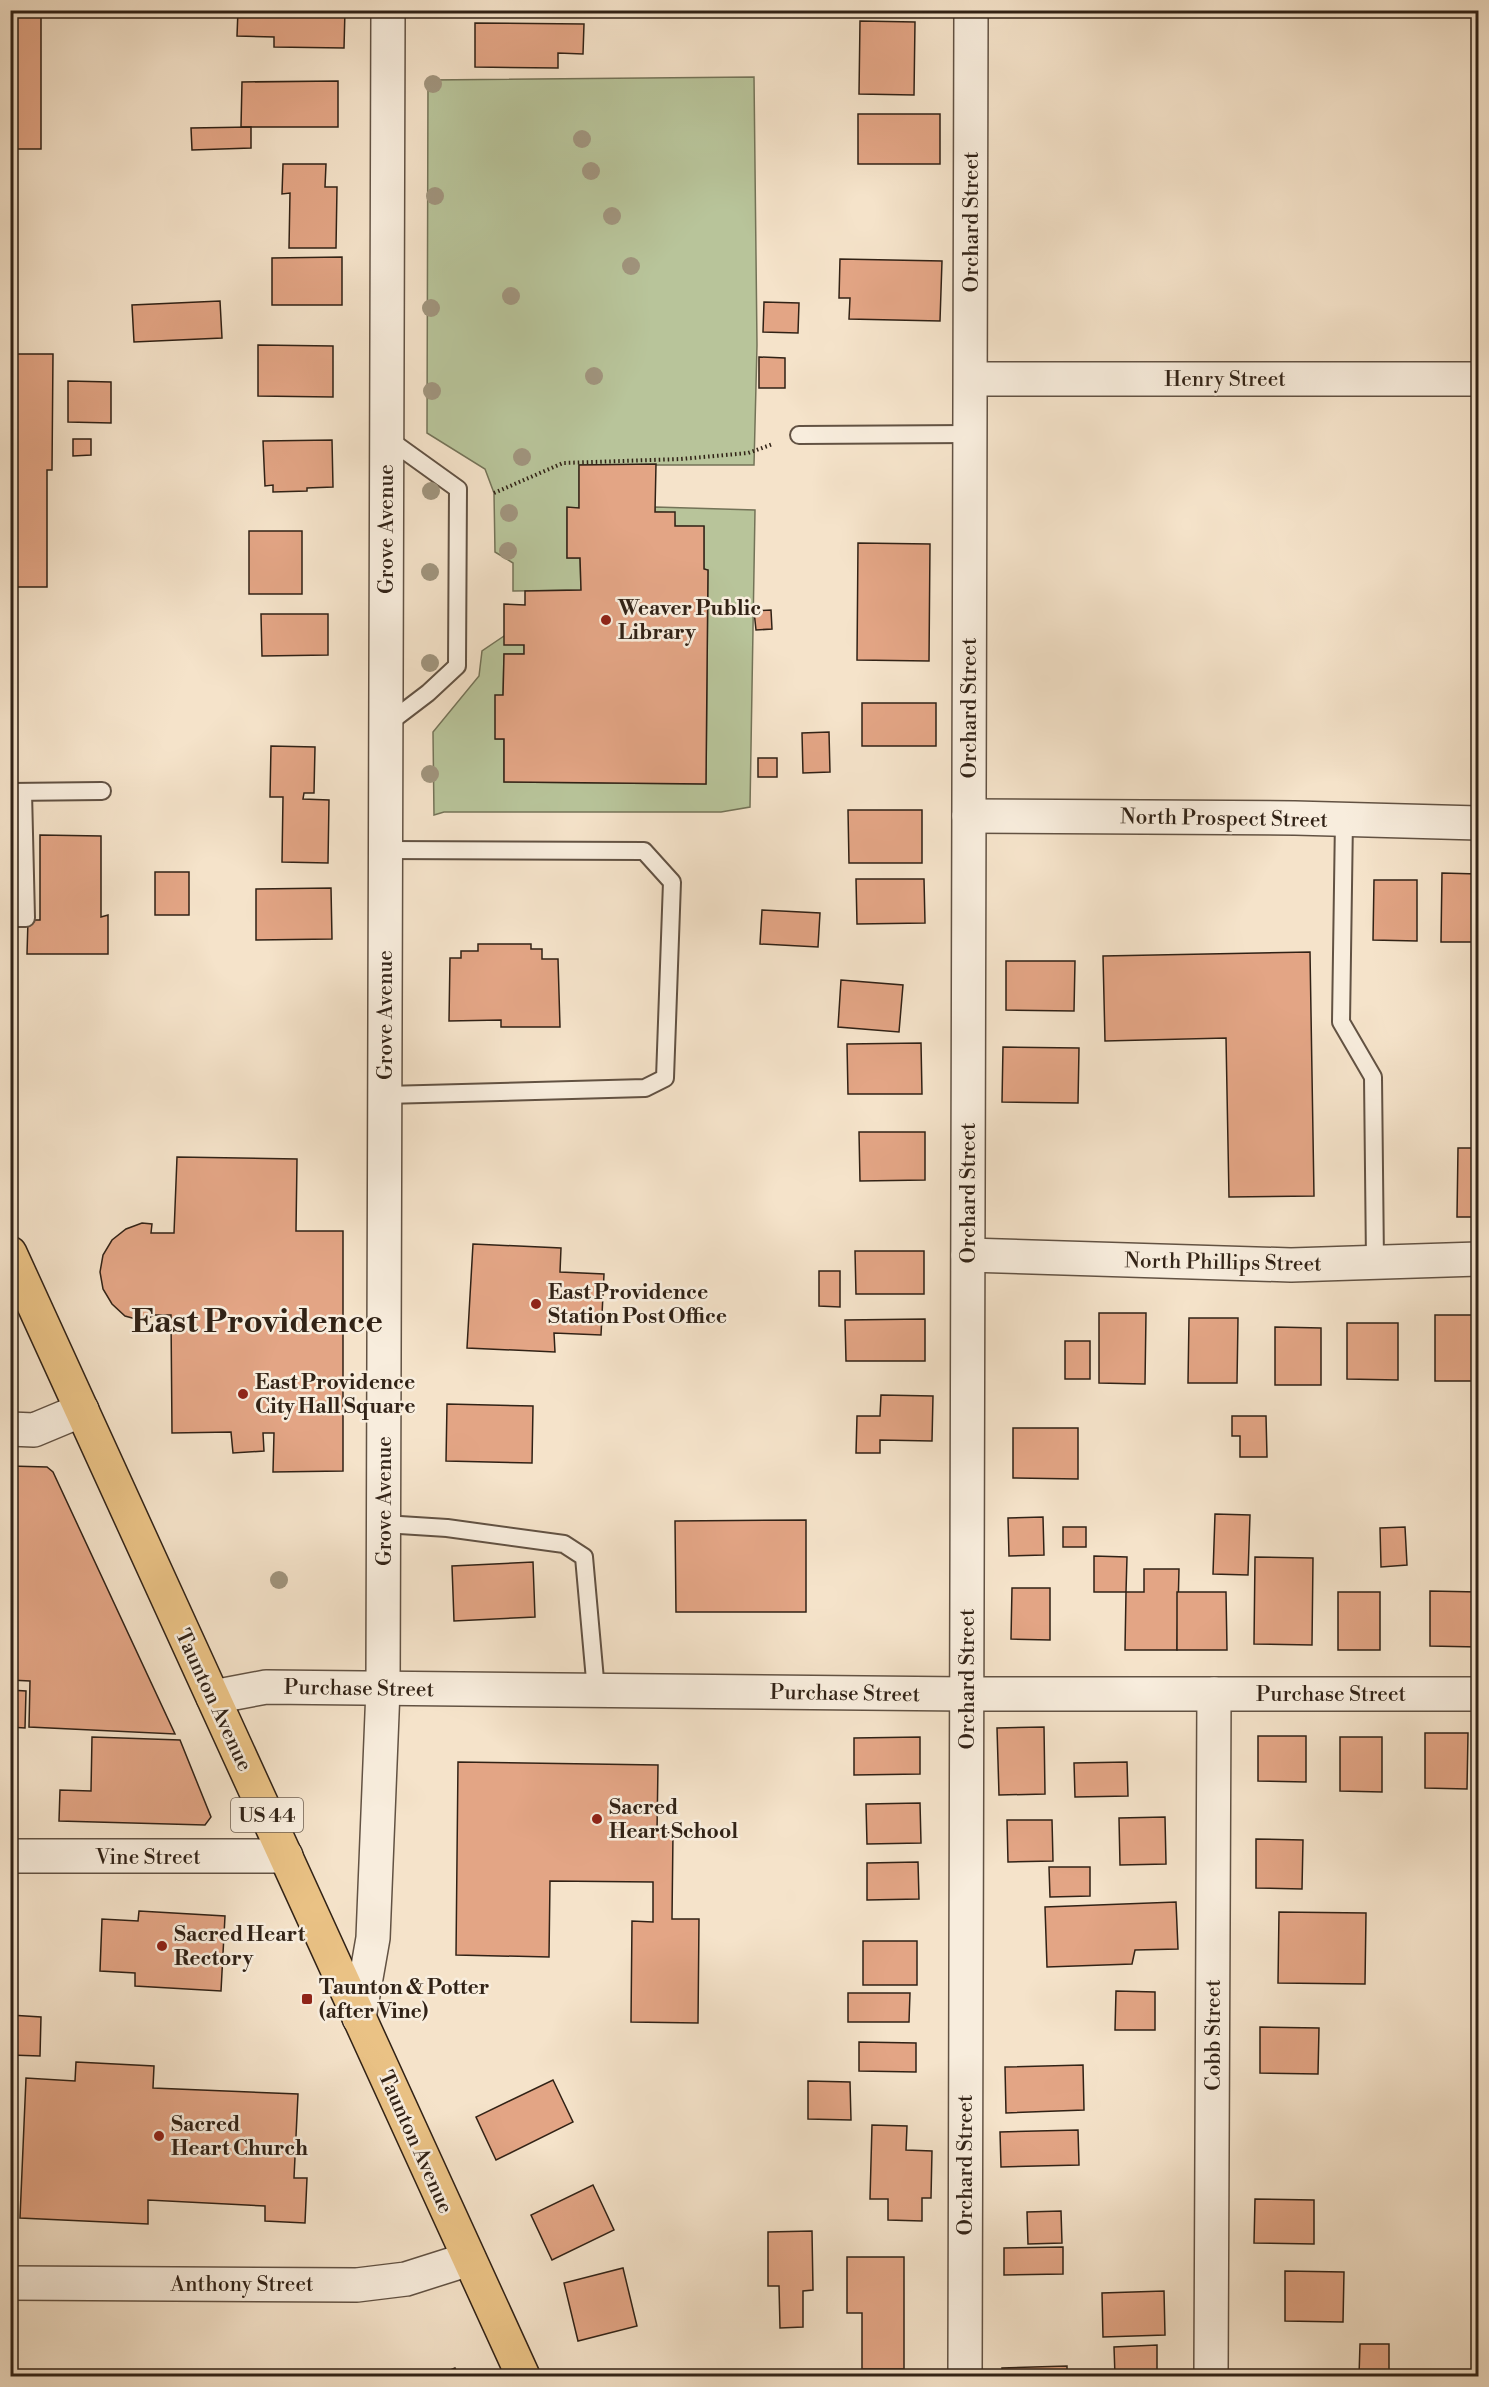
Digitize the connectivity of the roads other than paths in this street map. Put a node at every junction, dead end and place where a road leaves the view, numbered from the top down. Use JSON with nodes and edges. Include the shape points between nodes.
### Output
{"nodes":[{"id":1,"x":388,"y":10,"type":"edge"},
{"id":2,"x":971,"y":10,"type":"edge"},
{"id":3,"x":970,"y":379,"type":"junction"},
{"id":4,"x":1479,"y":380,"type":"edge"},
{"id":5,"x":970,"y":434,"type":"junction"},
{"id":6,"x":799,"y":435,"type":"road end"},
{"id":7,"x":387,"y":438,"type":"junction"},
{"id":8,"x":386,"y":725,"type":"junction"},
{"id":9,"x":102,"y":791,"type":"dead end"},
{"id":10,"x":17,"y":792,"type":"edge"},
{"id":11,"x":969,"y":816,"type":"junction"},
{"id":12,"x":1344,"y":819,"type":"junction"},
{"id":13,"x":1479,"y":823,"type":"edge"},
{"id":14,"x":385,"y":850,"type":"junction"},
{"id":15,"x":10,"y":918,"type":"edge"},
{"id":16,"x":384,"y":1095,"type":"junction"},
{"id":17,"x":10,"y":1253,"type":"edge"},
{"id":18,"x":968,"y":1255,"type":"junction"},
{"id":19,"x":1479,"y":1259,"type":"edge"},
{"id":20,"x":1375,"y":1262,"type":"junction"},
{"id":21,"x":82,"y":1410,"type":"junction"},
{"id":22,"x":10,"y":1430,"type":"edge"},
{"id":23,"x":384,"y":1524,"type":"junction"},
{"id":24,"x":383,"y":1689,"type":"junction"},
{"id":25,"x":596,"y":1691,"type":"junction"},
{"id":26,"x":966,"y":1694,"type":"junction"},
{"id":27,"x":1214,"y":1694,"type":"junction"},
{"id":28,"x":1479,"y":1694,"type":"edge"},
{"id":29,"x":213,"y":1697,"type":"junction"},
{"id":30,"x":10,"y":1856,"type":"edge"},
{"id":31,"x":286,"y":1856,"type":"junction"},
{"id":32,"x":359,"y":2018,"type":"junction"},
{"id":33,"x":469,"y":2259,"type":"junction"},
{"id":34,"x":10,"y":2283,"type":"edge"},
{"id":35,"x":523,"y":2376,"type":"edge"},
{"id":36,"x":965,"y":2376,"type":"edge"},
{"id":37,"x":1211,"y":2376,"type":"edge"}],
"edges":[{"from":1,"to":7,"type":"street","name":"Grove Avenue"},
{"from":2,"to":3,"type":"street","name":"Orchard Street"},
{"from":3,"to":4,"type":"street","name":"Henry Street"},
{"from":3,"to":5,"type":"street","name":"Orchard Street"},
{"from":5,"to":6,"type":"lane"},
{"from":5,"to":11,"type":"street","name":"Orchard Street"},
{"from":7,"to":8,"type":"street","name":"Grove Avenue"},
{"from":7,"to":8,"type":"lane","via":[[458,489],[458,512],[457,666]]},
{"from":8,"to":14,"type":"street","name":"Grove Avenue"},
{"from":9,"to":10,"type":"lane"},
{"from":10,"to":15,"type":"lane","via":[[26,918]]},
{"from":11,"to":12,"type":"street","name":"North Prospect Street"},
{"from":11,"to":18,"type":"street","name":"Orchard Street"},
{"from":12,"to":13,"type":"street","name":"North Prospect Street"},
{"from":12,"to":20,"type":"lane","via":[[1341,1022],[1373,1077]]},
{"from":14,"to":16,"type":"street","name":"Grove Avenue"},
{"from":14,"to":16,"type":"lane","via":[[644,851],[672,882],[665,1078],[645,1088]]},
{"from":16,"to":23,"type":"street","name":"Grove Avenue"},
{"from":17,"to":21,"type":"highway","name":"Taunton Avenue","number":"US 44"},
{"from":18,"to":20,"type":"street","name":"North Phillips Street","via":[[1291,1265]]},
{"from":18,"to":26,"type":"street","name":"Orchard Street"},
{"from":19,"to":20,"type":"street","name":"North Phillips Street"},
{"from":21,"to":22,"type":"street","via":[[34,1430]]},
{"from":21,"to":29,"type":"highway","name":"Taunton Avenue","number":"US 44"},
{"from":23,"to":24,"type":"street","name":"Grove Avenue"},
{"from":23,"to":25,"type":"lane","via":[[564,1544],[585,1557]]},
{"from":24,"to":25,"type":"street","name":"Purchase Street"},
{"from":24,"to":29,"type":"street","name":"Purchase Street","via":[[266,1687]]},
{"from":24,"to":32,"type":"street","name":"Grove Avenue","via":[[373,1938]]},
{"from":25,"to":26,"type":"street","name":"Purchase Street"},
{"from":26,"to":27,"type":"street","name":"Purchase Street"},
{"from":26,"to":36,"type":"street","name":"Orchard Street"},
{"from":27,"to":28,"type":"street","name":"Purchase Street"},
{"from":27,"to":37,"type":"street","name":"Cobb Street"},
{"from":29,"to":31,"type":"highway","name":"Taunton Avenue","number":"US 44"},
{"from":30,"to":31,"type":"street","name":"Vine Street"},
{"from":31,"to":32,"type":"highway","name":"Taunton Avenue","number":"US 44"},
{"from":32,"to":33,"type":"highway","name":"Taunton Avenue","number":"US 44"},
{"from":33,"to":34,"type":"street","name":"Anthony Street","via":[[406,2279],[357,2285]]},
{"from":33,"to":35,"type":"highway","name":"Taunton Avenue","number":"US 44"}]}
